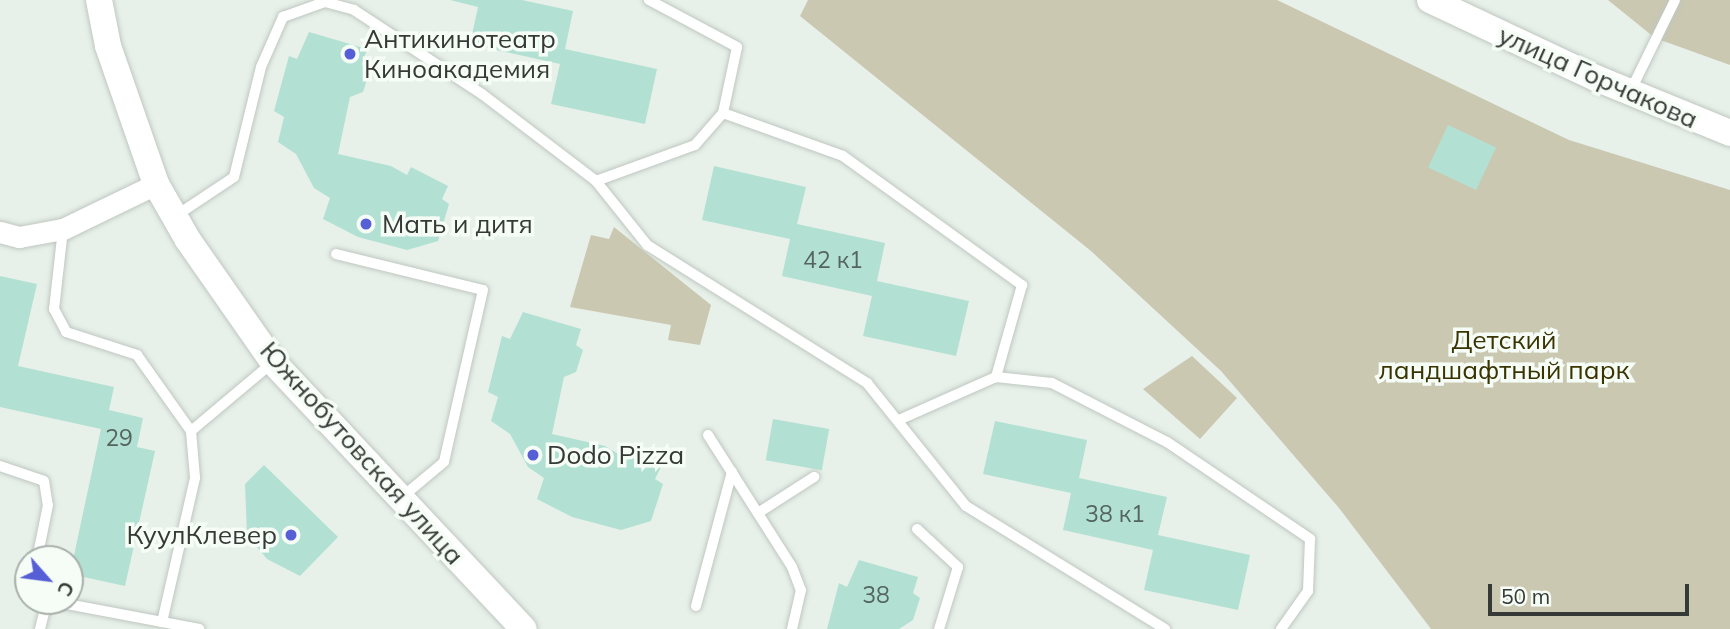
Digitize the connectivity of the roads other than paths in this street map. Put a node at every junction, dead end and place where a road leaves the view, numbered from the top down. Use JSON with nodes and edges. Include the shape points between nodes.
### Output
{"nodes":[{"id":1,"x":99,"y":0,"type":"edge"},
{"id":2,"x":649,"y":0,"type":"edge"},
{"id":3,"x":1430,"y":0,"type":"edge"},
{"id":4,"x":1675,"y":0,"type":"edge"},
{"id":5,"x":356,"y":5,"type":"edge"},
{"id":6,"x":1630,"y":93,"type":"junction"},
{"id":7,"x":723,"y":113,"type":"junction"},
{"id":8,"x":1730,"y":133,"type":"edge"},
{"id":9,"x":596,"y":181,"type":"junction"},
{"id":10,"x":156,"y":184,"type":"junction"},
{"id":11,"x":174,"y":218,"type":"junction"},
{"id":12,"x":63,"y":229,"type":"junction"},
{"id":13,"x":0,"y":232,"type":"edge"},
{"id":14,"x":336,"y":254,"type":"dead end"},
{"id":15,"x":274,"y":362,"type":"junction"},
{"id":16,"x":996,"y":377,"type":"junction"},
{"id":17,"x":901,"y":419,"type":"junction"},
{"id":18,"x":191,"y":431,"type":"junction"},
{"id":19,"x":708,"y":435,"type":"dead end"},
{"id":20,"x":0,"y":466,"type":"edge"},
{"id":21,"x":732,"y":472,"type":"junction"},
{"id":22,"x":814,"y":477,"type":"dead end"},
{"id":23,"x":401,"y":498,"type":"junction"},
{"id":24,"x":758,"y":513,"type":"junction"},
{"id":25,"x":917,"y":529,"type":"dead end"},
{"id":26,"x":40,"y":545,"type":"edge"},
{"id":27,"x":696,"y":606,"type":"dead end"},
{"id":28,"x":84,"y":608,"type":"edge"},
{"id":29,"x":162,"y":622,"type":"junction"},
{"id":30,"x":199,"y":629,"type":"edge"},
{"id":31,"x":524,"y":629,"type":"edge"},
{"id":32,"x":792,"y":629,"type":"edge"},
{"id":33,"x":939,"y":629,"type":"edge"},
{"id":34,"x":1165,"y":629,"type":"edge"},
{"id":35,"x":1281,"y":629,"type":"edge"}],
"edges":[{"from":1,"to":10,"type":"street","name":"Южнобутовская улица","via":[[108,46]]},
{"from":2,"to":7,"type":"lane","via":[[737,47]]},
{"from":3,"to":6,"type":"street","name":"улица Горчакова"},
{"from":4,"to":6,"type":"lane"},
{"from":5,"to":9,"type":"lane"},
{"from":5,"to":11,"type":"lane","via":[[325,2],[283,17],[261,67],[234,177]]},
{"from":6,"to":8,"type":"street","name":"улица Горчакова"},
{"from":7,"to":9,"type":"lane","via":[[695,145]]},
{"from":7,"to":16,"type":"lane","via":[[843,156],[1022,285]]},
{"from":9,"to":17,"type":"lane","via":[[647,245],[867,383]]},
{"from":10,"to":11,"type":"street","name":"Южнобутовская улица"},
{"from":10,"to":12,"type":"street"},
{"from":11,"to":15,"type":"street","name":"Южнобутовская улица"},
{"from":12,"to":13,"type":"street","via":[[19,237]]},
{"from":12,"to":18,"type":"lane","via":[[54,309],[66,332],[137,355]]},
{"from":14,"to":23,"type":"lane","via":[[483,290],[444,462]]},
{"from":15,"to":18,"type":"lane"},
{"from":15,"to":23,"type":"street","name":"Южнобутовская улица"},
{"from":16,"to":17,"type":"lane"},
{"from":16,"to":35,"type":"lane","via":[[1052,383],[1156,436],[1310,539],[1308,591]]},
{"from":17,"to":34,"type":"lane","via":[[966,506]]},
{"from":18,"to":29,"type":"lane","via":[[195,478]]},
{"from":19,"to":21,"type":"lane"},
{"from":20,"to":26,"type":"lane","via":[[44,481],[48,505]]},
{"from":21,"to":24,"type":"lane"},
{"from":21,"to":27,"type":"lane"},
{"from":22,"to":24,"type":"lane"},
{"from":23,"to":31,"type":"street","name":"Южнобутовская улица"},
{"from":24,"to":32,"type":"lane","via":[[801,590]]},
{"from":25,"to":33,"type":"lane","via":[[958,567]]},
{"from":28,"to":29,"type":"lane"},
{"from":29,"to":30,"type":"lane"}]}
